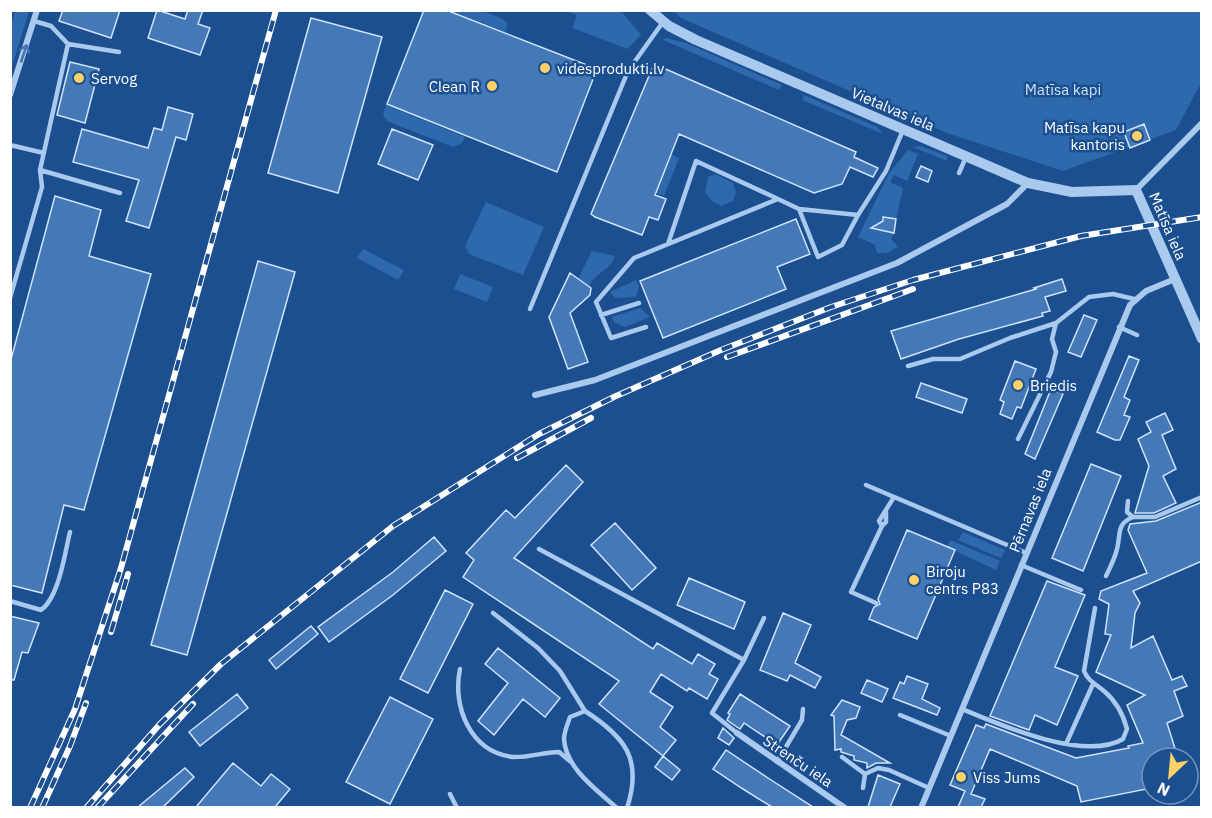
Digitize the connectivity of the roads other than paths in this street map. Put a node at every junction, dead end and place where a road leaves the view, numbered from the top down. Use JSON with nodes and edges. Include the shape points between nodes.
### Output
{"nodes":[{"id":1,"x":37,"y":10,"type":"edge"},
{"id":2,"x":650,"y":10,"type":"edge"},
{"id":3,"x":34,"y":21,"type":"junction"},
{"id":4,"x":663,"y":22,"type":"junction"},
{"id":5,"x":68,"y":44,"type":"junction"},
{"id":6,"x":119,"y":52,"type":"dead end"},
{"id":7,"x":10,"y":95,"type":"edge"},
{"id":8,"x":1202,"y":123,"type":"edge"},
{"id":9,"x":903,"y":130,"type":"junction"},
{"id":10,"x":10,"y":145,"type":"edge"},
{"id":11,"x":44,"y":153,"type":"junction"},
{"id":12,"x":966,"y":157,"type":"junction"},
{"id":13,"x":40,"y":170,"type":"junction"},
{"id":14,"x":959,"y":172,"type":"dead end"},
{"id":15,"x":1028,"y":183,"type":"junction"},
{"id":16,"x":1136,"y":190,"type":"junction"},
{"id":17,"x":120,"y":192,"type":"dead end"},
{"id":18,"x":778,"y":199,"type":"junction"},
{"id":19,"x":799,"y":209,"type":"junction"},
{"id":20,"x":858,"y":214,"type":"junction"},
{"id":21,"x":668,"y":244,"type":"junction"},
{"id":22,"x":1175,"y":279,"type":"junction"},
{"id":23,"x":10,"y":298,"type":"edge"},
{"id":24,"x":1134,"y":300,"type":"junction"},
{"id":25,"x":639,"y":303,"type":"dead end"},
{"id":26,"x":530,"y":309,"type":"dead end"},
{"id":27,"x":602,"y":315,"type":"junction"},
{"id":28,"x":1056,"y":323,"type":"junction"},
{"id":29,"x":646,"y":327,"type":"dead end"},
{"id":30,"x":1119,"y":327,"type":"junction"},
{"id":31,"x":1137,"y":334,"type":"dead end"},
{"id":32,"x":1202,"y":339,"type":"edge"},
{"id":33,"x":908,"y":366,"type":"dead end"},
{"id":34,"x":535,"y":395,"type":"dead end"},
{"id":35,"x":1018,"y":439,"type":"dead end"},
{"id":36,"x":866,"y":485,"type":"dead end"},
{"id":37,"x":894,"y":496,"type":"junction"},
{"id":38,"x":1202,"y":497,"type":"edge"},
{"id":39,"x":1128,"y":501,"type":"dead end"},
{"id":40,"x":1133,"y":518,"type":"junction"},
{"id":41,"x":70,"y":532,"type":"dead end"},
{"id":42,"x":539,"y":549,"type":"dead end"},
{"id":43,"x":1026,"y":553,"type":"junction"},
{"id":44,"x":1021,"y":565,"type":"junction"},
{"id":45,"x":1107,"y":576,"type":"dead end"},
{"id":46,"x":1081,"y":590,"type":"dead end"},
{"id":47,"x":10,"y":601,"type":"edge"},
{"id":48,"x":876,"y":603,"type":"dead end"},
{"id":49,"x":1095,"y":608,"type":"dead end"},
{"id":50,"x":493,"y":614,"type":"dead end"},
{"id":51,"x":764,"y":618,"type":"dead end"},
{"id":52,"x":744,"y":660,"type":"junction"},
{"id":53,"x":460,"y":669,"type":"dead end"},
{"id":54,"x":1094,"y":684,"type":"junction"},
{"id":55,"x":803,"y":709,"type":"dead end"},
{"id":56,"x":962,"y":709,"type":"junction"},
{"id":57,"x":585,"y":711,"type":"junction"},
{"id":58,"x":900,"y":715,"type":"dead end"},
{"id":59,"x":737,"y":734,"type":"joint"},
{"id":60,"x":951,"y":736,"type":"junction"},
{"id":61,"x":1066,"y":744,"type":"junction"},
{"id":62,"x":842,"y":757,"type":"dead end"},
{"id":63,"x":571,"y":762,"type":"junction"},
{"id":64,"x":777,"y":762,"type":"junction"},
{"id":65,"x":865,"y":774,"type":"junction"},
{"id":66,"x":863,"y":788,"type":"dead end"},
{"id":67,"x":929,"y":788,"type":"junction"},
{"id":68,"x":450,"y":795,"type":"dead end"},
{"id":69,"x":457,"y":807,"type":"edge"},
{"id":70,"x":618,"y":807,"type":"edge"},
{"id":71,"x":627,"y":807,"type":"edge"},
{"id":72,"x":845,"y":807,"type":"edge"},
{"id":73,"x":921,"y":807,"type":"edge"}],
"edges":[{"from":1,"to":3,"type":"street"},
{"from":2,"to":4,"type":"street","name":"Vietalvas iela"},
{"from":3,"to":5,"type":"lane","via":[[51,26]]},
{"from":7,"to":3,"type":"street","one_way":true},
{"from":4,"to":9,"type":"street","name":"Vietalvas iela"},
{"from":4,"to":26,"type":"lane","via":[[628,71]]},
{"from":5,"to":6,"type":"lane"},
{"from":5,"to":11,"type":"lane"},
{"from":8,"to":16,"type":"street"},
{"from":9,"to":12,"type":"street","name":"Vietalvas iela"},
{"from":9,"to":20,"type":"lane","via":[[886,171]]},
{"from":10,"to":11,"type":"lane"},
{"from":11,"to":13,"type":"lane"},
{"from":12,"to":14,"type":"lane"},
{"from":12,"to":15,"type":"street","name":"Vietalvas iela"},
{"from":13,"to":17,"type":"lane"},
{"from":13,"to":23,"type":"lane","via":[[42,187]]},
{"from":15,"to":16,"type":"street","name":"Vietalvas iela","via":[[1072,192]]},
{"from":15,"to":34,"type":"street","via":[[1007,204],[897,263],[595,380]]},
{"from":16,"to":22,"type":"street","name":"Matīsa iela"},
{"from":18,"to":19,"type":"lane"},
{"from":18,"to":21,"type":"lane"},
{"from":18,"to":21,"type":"lane","via":[[696,161]]},
{"from":19,"to":20,"type":"lane"},
{"from":19,"to":20,"type":"lane","via":[[818,257],[842,245]]},
{"from":21,"to":27,"type":"lane","via":[[634,258],[596,302]]},
{"from":22,"to":24,"type":"street"},
{"from":22,"to":32,"type":"street","name":"Matīsa iela"},
{"from":24,"to":28,"type":"lane","via":[[1113,294],[1089,297]]},
{"from":24,"to":30,"type":"street","name":"Pērnavas iela"},
{"from":25,"to":27,"type":"lane"},
{"from":27,"to":29,"type":"lane","via":[[611,338]]},
{"from":28,"to":33,"type":"lane","via":[[960,359],[933,359]]},
{"from":28,"to":35,"type":"lane","via":[[1051,372]]},
{"from":30,"to":31,"type":"lane"},
{"from":30,"to":43,"type":"street","name":"Pērnavas iela"},
{"from":36,"to":37,"type":"lane"},
{"from":37,"to":43,"type":"lane","via":[[939,519]]},
{"from":37,"to":48,"type":"lane","via":[[886,522],[850,592]]},
{"from":38,"to":40,"type":"lane","via":[[1155,517]]},
{"from":39,"to":40,"type":"lane","via":[[1128,512]]},
{"from":40,"to":45,"type":"lane","via":[[1125,520],[1119,528],[1118,549]]},
{"from":41,"to":47,"type":"lane","via":[[47,606],[41,610]]},
{"from":42,"to":52,"type":"lane"},
{"from":43,"to":44,"type":"street","name":"Pērnavas iela"},
{"from":44,"to":46,"type":"lane"},
{"from":44,"to":56,"type":"street","name":"Pērnavas iela"},
{"from":49,"to":54,"type":"lane","via":[[1084,670]]},
{"from":50,"to":57,"type":"lane","via":[[538,648]]},
{"from":51,"to":52,"type":"lane"},
{"from":52,"to":59,"type":"lane","via":[[712,713]]},
{"from":53,"to":63,"type":"lane","via":[[456,687],[468,729],[476,739],[512,757],[559,752]]},
{"from":54,"to":61,"type":"lane"},
{"from":54,"to":61,"type":"lane","via":[[1119,709],[1127,729],[1125,737],[1107,746],[1083,748]]},
{"from":55,"to":64,"type":"lane","via":[[802,720]]},
{"from":56,"to":60,"type":"street","name":"Pērnavas iela"},
{"from":56,"to":61,"type":"lane"},
{"from":57,"to":63,"type":"lane","via":[[570,717],[564,738]]},
{"from":57,"to":71,"type":"lane","via":[[617,735],[629,751],[634,766]]},
{"from":58,"to":60,"type":"lane"},
{"from":59,"to":64,"type":"street","name":"Strenču iela"},
{"from":60,"to":67,"type":"street","name":"Pērnavas iela"},
{"from":62,"to":65,"type":"lane"},
{"from":63,"to":70,"type":"lane"},
{"from":64,"to":72,"type":"street","name":"Strenču iela"},
{"from":65,"to":66,"type":"lane"},
{"from":65,"to":67,"type":"lane","via":[[878,768],[889,770]]},
{"from":67,"to":73,"type":"street","name":"Pērnavas iela"},
{"from":68,"to":69,"type":"lane"}]}
